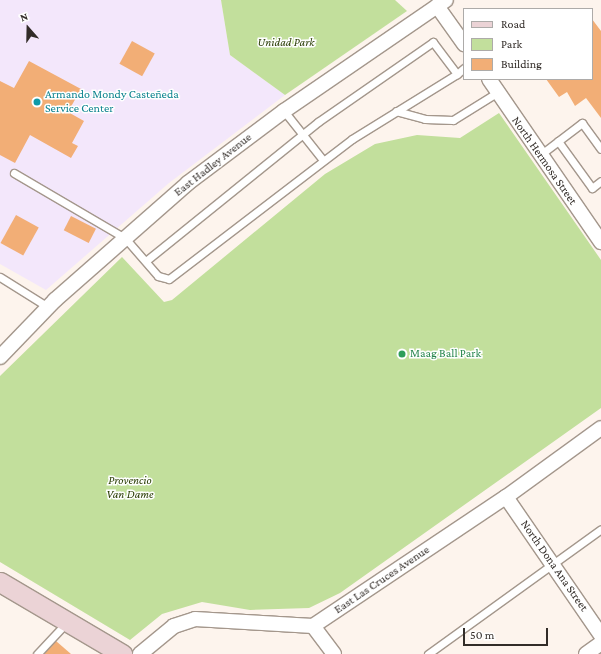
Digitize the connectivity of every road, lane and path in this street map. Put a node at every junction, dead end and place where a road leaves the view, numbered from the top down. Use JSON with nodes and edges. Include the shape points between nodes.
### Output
{"nodes":[{"id":1,"x":438,"y":2,"type":"edge"},
{"id":2,"x":463,"y":42,"type":"edge"},
{"id":3,"x":463,"y":69,"type":"edge"},
{"id":4,"x":457,"y":74,"type":"junction"},
{"id":5,"x":490,"y":80,"type":"edge"},
{"id":6,"x":498,"y":92,"type":"junction"},
{"id":7,"x":284,"y":111,"type":"junction"},
{"id":8,"x":396,"y":111,"type":"junction"},
{"id":9,"x":302,"y":134,"type":"junction"},
{"id":10,"x":558,"y":142,"type":"junction"},
{"id":11,"x":601,"y":149,"type":"edge"},
{"id":12,"x":539,"y":155,"type":"junction"},
{"id":13,"x":323,"y":160,"type":"junction"},
{"id":14,"x":14,"y":173,"type":"dead end"},
{"id":15,"x":601,"y":181,"type":"edge"},
{"id":16,"x":125,"y":238,"type":"junction"},
{"id":17,"x":601,"y":242,"type":"edge"},
{"id":18,"x":146,"y":261,"type":"junction"},
{"id":19,"x":0,"y":277,"type":"edge"},
{"id":20,"x":48,"y":307,"type":"junction"},
{"id":21,"x":0,"y":357,"type":"edge"},
{"id":22,"x":601,"y":428,"type":"edge"},
{"id":23,"x":506,"y":497,"type":"junction"},
{"id":24,"x":601,"y":529,"type":"edge"},
{"id":25,"x":552,"y":565,"type":"junction"},
{"id":26,"x":0,"y":582,"type":"edge"},
{"id":27,"x":66,"y":623,"type":"junction"},
{"id":28,"x":313,"y":626,"type":"junction"},
{"id":29,"x":601,"y":635,"type":"edge"},
{"id":30,"x":601,"y":643,"type":"edge"},
{"id":31,"x":37,"y":654,"type":"edge"},
{"id":32,"x":122,"y":654,"type":"edge"},
{"id":33,"x":140,"y":654,"type":"edge"},
{"id":34,"x":334,"y":654,"type":"edge"},
{"id":35,"x":428,"y":654,"type":"edge"},
{"id":36,"x":586,"y":654,"type":"edge"}],
"edges":[{"from":1,"to":2,"type":"street"},
{"from":1,"to":7,"type":"street","name":"East Hadley Avenue"},
{"from":3,"to":4,"type":"lane"},
{"from":4,"to":8,"type":"lane"},
{"from":4,"to":9,"type":"lane","via":[[433,42]]},
{"from":5,"to":6,"type":"street","name":"North Hermosa Street"},
{"from":6,"to":8,"type":"lane","via":[[453,120],[425,118]]},
{"from":6,"to":12,"type":"street","name":"North Hermosa Street"},
{"from":7,"to":9,"type":"lane"},
{"from":7,"to":16,"type":"street","name":"East Hadley Avenue","via":[[188,183]]},
{"from":8,"to":13,"type":"lane"},
{"from":9,"to":13,"type":"lane"},
{"from":9,"to":18,"type":"lane"},
{"from":10,"to":11,"type":"lane","via":[[582,123]]},
{"from":10,"to":12,"type":"lane"},
{"from":10,"to":15,"type":"lane","via":[[592,188]]},
{"from":12,"to":17,"type":"street","name":"North Hermosa Street"},
{"from":13,"to":18,"type":"lane","via":[[178,275],[164,279]]},
{"from":14,"to":16,"type":"lane"},
{"from":16,"to":18,"type":"lane"},
{"from":16,"to":20,"type":"street","name":"East Hadley Avenue"},
{"from":19,"to":20,"type":"lane"},
{"from":20,"to":21,"type":"street","name":"East Hadley Avenue"},
{"from":22,"to":23,"type":"street","name":"East Las Cruces Avenue"},
{"from":23,"to":25,"type":"street","name":"North Dona Ana Street"},
{"from":23,"to":28,"type":"street","name":"East Las Cruces Avenue"},
{"from":24,"to":25,"type":"lane"},
{"from":25,"to":29,"type":"street","name":"North Dona Ana Street"},
{"from":25,"to":35,"type":"lane"},
{"from":26,"to":27,"type":"main road"},
{"from":27,"to":31,"type":"lane"},
{"from":27,"to":32,"type":"main road"},
{"from":28,"to":33,"type":"street","via":[[195,619],[174,626]]},
{"from":28,"to":34,"type":"street"},
{"from":30,"to":36,"type":"street"}]}
